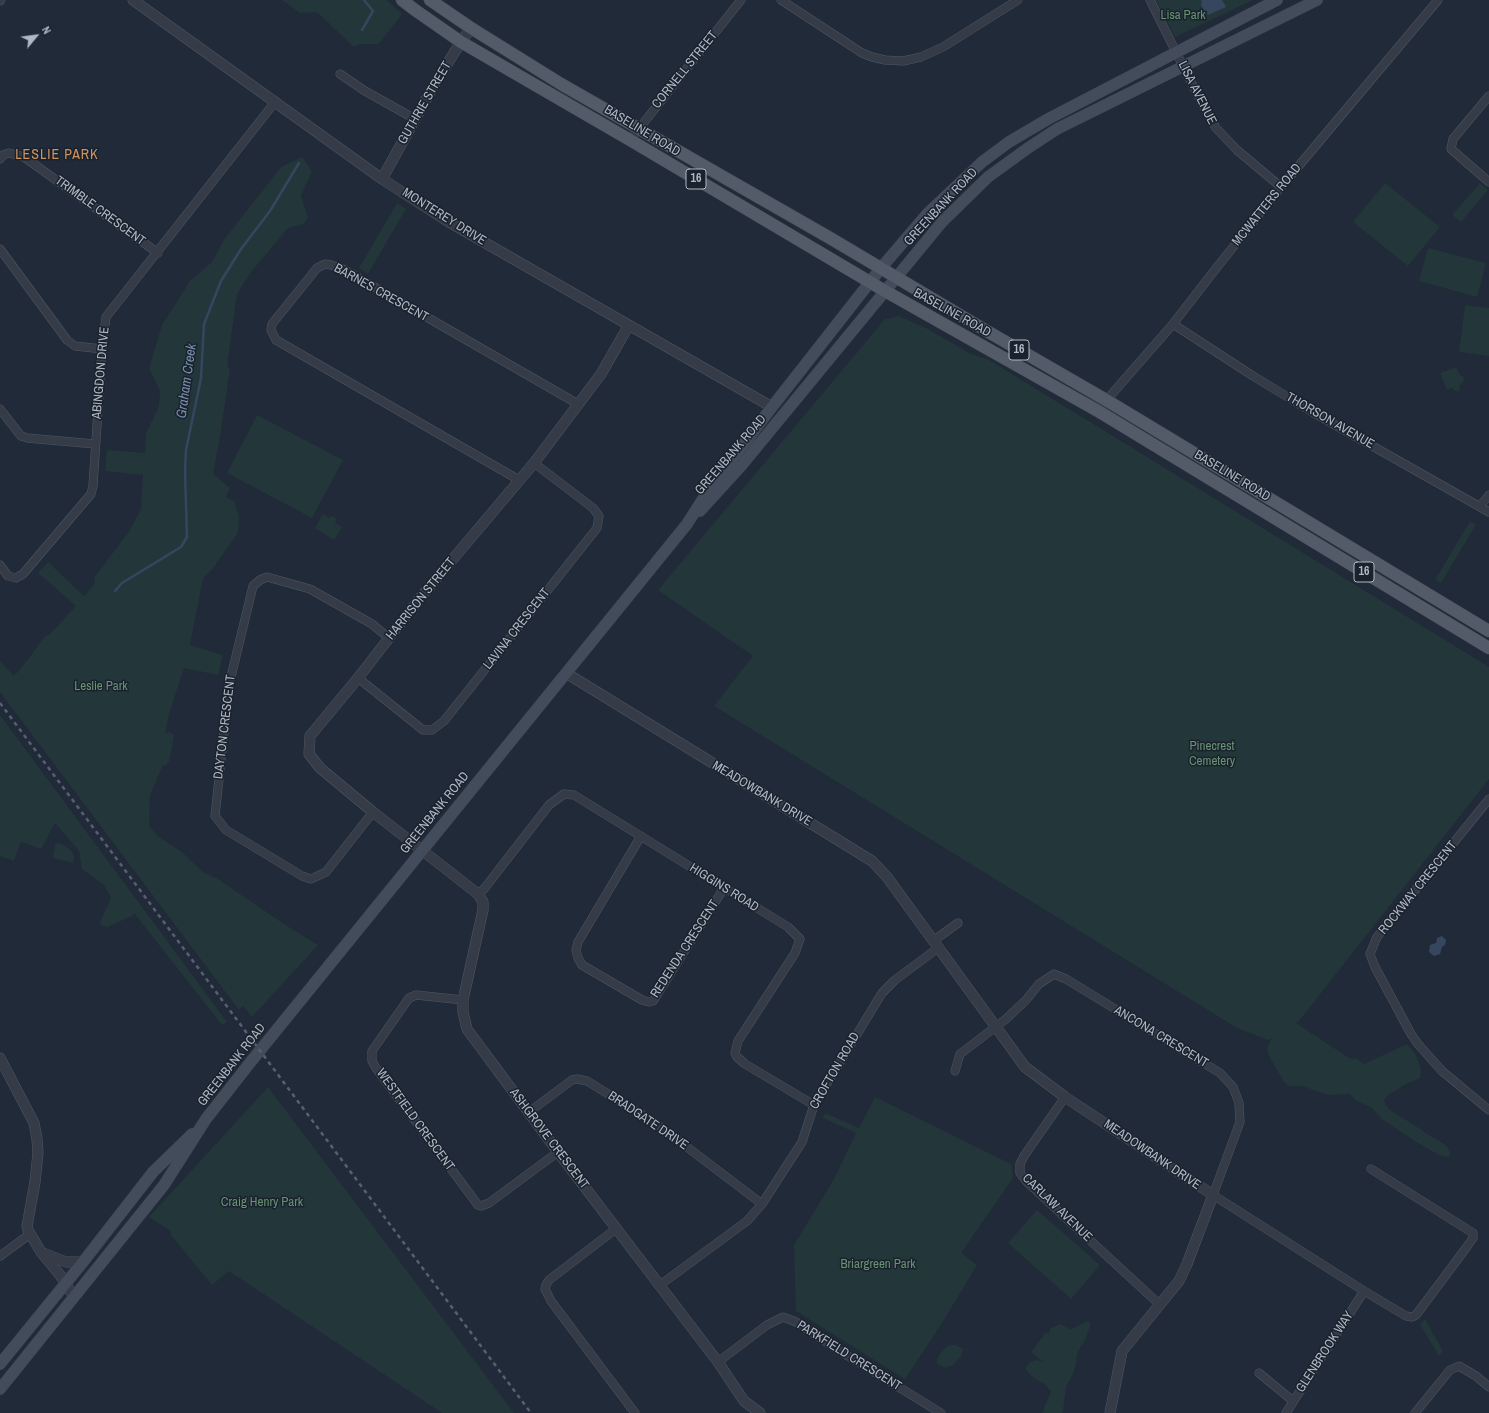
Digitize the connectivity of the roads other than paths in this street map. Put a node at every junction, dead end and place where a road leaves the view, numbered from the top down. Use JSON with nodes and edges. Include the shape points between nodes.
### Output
{"nodes":[{"id":1,"x":133,"y":0,"type":"edge"},
{"id":2,"x":402,"y":0,"type":"edge"},
{"id":3,"x":430,"y":0,"type":"edge"},
{"id":4,"x":741,"y":0,"type":"edge"},
{"id":5,"x":781,"y":0,"type":"edge"},
{"id":6,"x":1018,"y":0,"type":"edge"},
{"id":7,"x":1150,"y":0,"type":"edge"},
{"id":8,"x":1276,"y":0,"type":"edge"},
{"id":9,"x":1317,"y":0,"type":"edge"},
{"id":10,"x":1438,"y":0,"type":"edge"},
{"id":11,"x":471,"y":28,"type":"junction"},
{"id":12,"x":461,"y":42,"type":"junction"},
{"id":13,"x":1176,"y":51,"type":"junction"},
{"id":14,"x":1183,"y":66,"type":"junction"},
{"id":15,"x":340,"y":74,"type":"dead end"},
{"id":16,"x":1489,"y":96,"type":"edge"},
{"id":17,"x":275,"y":102,"type":"junction"},
{"id":18,"x":415,"y":119,"type":"junction"},
{"id":19,"x":638,"y":127,"type":"junction"},
{"id":20,"x":630,"y":140,"type":"junction"},
{"id":21,"x":0,"y":159,"type":"edge"},
{"id":22,"x":382,"y":179,"type":"junction"},
{"id":23,"x":1489,"y":182,"type":"edge"},
{"id":24,"x":1281,"y":187,"type":"junction"},
{"id":25,"x":0,"y":249,"type":"edge"},
{"id":26,"x":158,"y":253,"type":"junction"},
{"id":27,"x":881,"y":268,"type":"junction"},
{"id":28,"x":896,"y":276,"type":"junction"},
{"id":29,"x":870,"y":282,"type":"junction"},
{"id":30,"x":884,"y":291,"type":"junction"},
{"id":31,"x":629,"y":324,"type":"junction"},
{"id":32,"x":1173,"y":324,"type":"junction"},
{"id":33,"x":102,"y":349,"type":"junction"},
{"id":34,"x":1106,"y":400,"type":"junction"},
{"id":35,"x":578,"y":404,"type":"junction"},
{"id":36,"x":772,"y":407,"type":"junction"},
{"id":37,"x":0,"y":409,"type":"edge"},
{"id":38,"x":1098,"y":411,"type":"junction"},
{"id":39,"x":95,"y":444,"type":"junction"},
{"id":40,"x":534,"y":463,"type":"junction"},
{"id":41,"x":519,"y":480,"type":"junction"},
{"id":42,"x":1489,"y":495,"type":"edge"},
{"id":43,"x":1480,"y":506,"type":"junction"},
{"id":44,"x":1489,"y":512,"type":"edge"},
{"id":45,"x":687,"y":524,"type":"junction"},
{"id":46,"x":0,"y":565,"type":"edge"},
{"id":47,"x":1489,"y":631,"type":"edge"},
{"id":48,"x":389,"y":638,"type":"junction"},
{"id":49,"x":1489,"y":648,"type":"edge"},
{"id":50,"x":566,"y":674,"type":"junction"},
{"id":51,"x":358,"y":678,"type":"junction"},
{"id":52,"x":1489,"y":799,"type":"edge"},
{"id":53,"x":373,"y":812,"type":"junction"},
{"id":54,"x":641,"y":836,"type":"junction"},
{"id":55,"x":422,"y":851,"type":"junction"},
{"id":56,"x":724,"y":888,"type":"junction"},
{"id":57,"x":478,"y":894,"type":"junction"},
{"id":58,"x":958,"y":923,"type":"dead end"},
{"id":59,"x":935,"y":944,"type":"junction"},
{"id":60,"x":463,"y":1000,"type":"junction"},
{"id":61,"x":995,"y":1027,"type":"junction"},
{"id":62,"x":0,"y":1058,"type":"edge"},
{"id":63,"x":955,"y":1071,"type":"dead end"},
{"id":64,"x":1065,"y":1096,"type":"junction"},
{"id":65,"x":814,"y":1105,"type":"junction"},
{"id":66,"x":1489,"y":1110,"type":"edge"},
{"id":67,"x":529,"y":1112,"type":"junction"},
{"id":68,"x":206,"y":1120,"type":"junction"},
{"id":69,"x":558,"y":1152,"type":"junction"},
{"id":70,"x":1371,"y":1169,"type":"dead end"},
{"id":71,"x":1213,"y":1195,"type":"junction"},
{"id":72,"x":762,"y":1204,"type":"junction"},
{"id":73,"x":617,"y":1228,"type":"junction"},
{"id":74,"x":30,"y":1234,"type":"junction"},
{"id":75,"x":41,"y":1252,"type":"junction"},
{"id":76,"x":0,"y":1256,"type":"edge"},
{"id":77,"x":83,"y":1262,"type":"junction"},
{"id":78,"x":65,"y":1283,"type":"junction"},
{"id":79,"x":660,"y":1285,"type":"junction"},
{"id":80,"x":1364,"y":1291,"type":"junction"},
{"id":81,"x":74,"y":1297,"type":"junction"},
{"id":82,"x":1159,"y":1304,"type":"junction"},
{"id":83,"x":718,"y":1362,"type":"junction"},
{"id":84,"x":0,"y":1364,"type":"edge"},
{"id":85,"x":1259,"y":1373,"type":"dead end"},
{"id":86,"x":1489,"y":1387,"type":"edge"},
{"id":87,"x":0,"y":1389,"type":"edge"},
{"id":88,"x":1293,"y":1401,"type":"junction"},
{"id":89,"x":635,"y":1413,"type":"edge"},
{"id":90,"x":760,"y":1413,"type":"edge"},
{"id":91,"x":941,"y":1413,"type":"edge"},
{"id":92,"x":1110,"y":1413,"type":"edge"},
{"id":93,"x":1286,"y":1413,"type":"edge"},
{"id":94,"x":1415,"y":1413,"type":"edge"}],
"edges":[{"from":1,"to":17,"type":"street","name":"MONTEREY DRIVE"},
{"from":2,"to":12,"type":"main road","name":"BASELINE ROAD","number":"16"},
{"from":3,"to":11,"type":"main road","name":"BASELINE ROAD","number":"16"},
{"from":4,"to":19,"type":"street","name":"CORNELL STREET"},
{"from":5,"to":6,"type":"street","via":[[862,53],[878,59],[903,61],[921,57],[943,47]]},
{"from":7,"to":13,"type":"street","name":"LISA AVENUE"},
{"from":8,"to":13,"type":"main road","name":"GREENBANK ROAD"},
{"from":9,"to":14,"type":"main road","name":"GREENBANK ROAD"},
{"from":10,"to":24,"type":"street","name":"MCWATTERS ROAD"},
{"from":11,"to":12,"type":"street","name":"GUTHRIE STREET"},
{"from":11,"to":19,"type":"main road","name":"BASELINE ROAD","number":"16","via":[[561,84]]},
{"from":12,"to":18,"type":"street","name":"GUTHRIE STREET"},
{"from":12,"to":20,"type":"main road","name":"BASELINE ROAD","number":"16"},
{"from":13,"to":14,"type":"street","name":"LISA AVENUE"},
{"from":13,"to":27,"type":"main road","name":"GREENBANK ROAD","via":[[1009,142],[982,162],[939,201]]},
{"from":14,"to":24,"type":"street","name":"LISA AVENUE","via":[[1216,128],[1237,150]]},
{"from":14,"to":28,"type":"main road","name":"GREENBANK ROAD","via":[[1058,129],[1022,152],[965,198]]},
{"from":15,"to":18,"type":"street"},
{"from":16,"to":23,"type":"street","via":[[1453,139],[1451,149]]},
{"from":17,"to":22,"type":"street","name":"MONTEREY DRIVE"},
{"from":17,"to":26,"type":"street","name":"ABINGDON DRIVE"},
{"from":18,"to":22,"type":"street","name":"GUTHRIE STREET"},
{"from":19,"to":20,"type":"street","name":"CORNELL STREET"},
{"from":19,"to":27,"type":"main road","name":"BASELINE ROAD","number":"16"},
{"from":20,"to":29,"type":"main road","name":"BASELINE ROAD","number":"16"},
{"from":21,"to":26,"type":"street","name":"TRIMBLE CRESCENT","via":[[9,153],[24,157]]},
{"from":22,"to":31,"type":"street","name":"MONTEREY DRIVE","via":[[447,221]]},
{"from":24,"to":32,"type":"street","name":"MCWATTERS ROAD"},
{"from":25,"to":33,"type":"street","via":[[67,340],[75,346]]},
{"from":26,"to":33,"type":"street","name":"ABINGDON DRIVE","via":[[106,317]]},
{"from":27,"to":28,"type":"main road","name":"BASELINE ROAD","number":"16"},
{"from":27,"to":29,"type":"main road","name":"GREENBANK ROAD"},
{"from":28,"to":30,"type":"main road","name":"GREENBANK ROAD"},
{"from":28,"to":34,"type":"main road","name":"BASELINE ROAD","number":"16"},
{"from":29,"to":30,"type":"main road","name":"BASELINE ROAD","number":"16"},
{"from":29,"to":36,"type":"main road","name":"GREENBANK ROAD"},
{"from":30,"to":38,"type":"main road","name":"BASELINE ROAD","number":"16"},
{"from":30,"to":45,"type":"main road","name":"GREENBANK ROAD","via":[[741,466]]},
{"from":31,"to":35,"type":"street","name":"HARRISON STREET","via":[[601,374]]},
{"from":31,"to":36,"type":"street","name":"MONTEREY DRIVE"},
{"from":32,"to":34,"type":"street","name":"MCWATTERS ROAD"},
{"from":32,"to":43,"type":"street","name":"THORSON AVENUE","via":[[1253,376]]},
{"from":33,"to":39,"type":"street","name":"ABINGDON DRIVE"},
{"from":34,"to":38,"type":"street","name":"MCWATTERS ROAD"},
{"from":34,"to":47,"type":"main road","name":"BASELINE ROAD","number":"16"},
{"from":35,"to":40,"type":"street","name":"HARRISON STREET"},
{"from":35,"to":41,"type":"street","name":"BARNES CRESCENT","via":[[343,269],[331,265],[325,264],[317,268],[272,324],[272,336],[276,340]]},
{"from":36,"to":45,"type":"main road","name":"GREENBANK ROAD","via":[[708,491]]},
{"from":37,"to":39,"type":"street","via":[[21,436]]},
{"from":38,"to":49,"type":"main road","name":"BASELINE ROAD","number":"16"},
{"from":39,"to":46,"type":"street","name":"ABINGDON DRIVE","via":[[94,486],[91,494],[23,574],[16,578],[8,576]]},
{"from":40,"to":41,"type":"street","name":"HARRISON STREET"},
{"from":40,"to":51,"type":"street","name":"LAVINA CRESCENT","via":[[593,508],[599,516],[597,528],[444,721],[432,730],[423,730]]},
{"from":41,"to":48,"type":"street","name":"HARRISON STREET"},
{"from":42,"to":43,"type":"street"},
{"from":43,"to":44,"type":"street","name":"THORSON AVENUE"},
{"from":45,"to":50,"type":"main road","name":"GREENBANK ROAD"},
{"from":48,"to":51,"type":"street","name":"HARRISON STREET"},
{"from":48,"to":53,"type":"street","name":"DAYTON CRESCENT","via":[[372,624],[310,589],[267,577],[253,586],[228,685],[215,816],[226,830],[311,879],[326,872]]},
{"from":50,"to":55,"type":"main road","name":"GREENBANK ROAD"},
{"from":50,"to":59,"type":"street","name":"MEADOWBANK DRIVE","via":[[872,861],[884,873]]},
{"from":51,"to":53,"type":"street","name":"HARRISON STREET","via":[[310,736],[309,754],[320,768]]},
{"from":52,"to":66,"type":"street","name":"ROCKWAY CRESCENT","via":[[1377,937],[1370,954],[1418,1044],[1442,1071]]},
{"from":53,"to":55,"type":"street","name":"HARRISON STREET"},
{"from":54,"to":56,"type":"street","name":"HIGGINS ROAD"},
{"from":54,"to":56,"type":"street","name":"REDENDA CRESCENT","via":[[578,942],[576,950],[582,965],[642,1000],[652,1001]]},
{"from":54,"to":57,"type":"street","name":"HIGGINS ROAD","via":[[574,795],[564,794],[549,805]]},
{"from":55,"to":57,"type":"street"},
{"from":55,"to":68,"type":"main road","name":"GREENBANK ROAD"},
{"from":56,"to":65,"type":"street","name":"HIGGINS ROAD","via":[[788,927],[800,939],[794,953],[738,1041],[737,1057]]},
{"from":57,"to":60,"type":"street","name":"ASHGROVE CRESCENT","via":[[484,910]]},
{"from":58,"to":59,"type":"street"},
{"from":59,"to":61,"type":"street","name":"MEADOWBANK DRIVE"},
{"from":59,"to":65,"type":"street","name":"CROFTON ROAD","via":[[882,993]]},
{"from":60,"to":67,"type":"street","name":"ASHGROVE CRESCENT","via":[[467,1029]]},
{"from":60,"to":69,"type":"street","name":"WESTFIELD CRESCENT","via":[[416,995],[409,998],[372,1051],[372,1061],[376,1068],[478,1206],[489,1202]]},
{"from":61,"to":63,"type":"street","via":[[960,1054]]},
{"from":61,"to":64,"type":"street","name":"MEADOWBANK DRIVE","via":[[1025,1067]]},
{"from":61,"to":71,"type":"street","name":"ANCONA CRESCENT","via":[[1026,1000],[1039,984],[1054,974],[1220,1073],[1233,1086],[1239,1103],[1240,1122]]},
{"from":62,"to":74,"type":"street","via":[[34,1123],[37,1139],[35,1182],[27,1226]]},
{"from":64,"to":71,"type":"street","name":"MEADOWBANK DRIVE"},
{"from":64,"to":82,"type":"street","name":"CARLAW AVENUE","via":[[1024,1156],[1020,1164],[1020,1173]]},
{"from":65,"to":72,"type":"street","name":"CROFTON ROAD","via":[[802,1142]]},
{"from":67,"to":69,"type":"street","name":"ASHGROVE CRESCENT"},
{"from":67,"to":72,"type":"street","name":"BRADGATE DRIVE","via":[[572,1080],[587,1081],[654,1122]]},
{"from":68,"to":77,"type":"main road","name":"GREENBANK ROAD","via":[[153,1172]]},
{"from":68,"to":81,"type":"main road","name":"GREENBANK ROAD","via":[[164,1185]]},
{"from":69,"to":73,"type":"street","name":"ASHGROVE CRESCENT"},
{"from":70,"to":80,"type":"street","name":"MEADOWBANK DRIVE","via":[[1473,1233],[1473,1238],[1412,1317]]},
{"from":71,"to":80,"type":"street","name":"MEADOWBANK DRIVE"},
{"from":71,"to":82,"type":"street","via":[[1179,1281]]},
{"from":72,"to":79,"type":"street","name":"CROFTON ROAD","via":[[747,1221]]},
{"from":73,"to":79,"type":"street","name":"ASHGROVE CRESCENT"},
{"from":73,"to":89,"type":"street","via":[[549,1280],[545,1289],[551,1301]]},
{"from":74,"to":75,"type":"street"},
{"from":74,"to":76,"type":"street"},
{"from":75,"to":77,"type":"street","via":[[66,1262]]},
{"from":75,"to":78,"type":"street"},
{"from":77,"to":78,"type":"main road","name":"GREENBANK ROAD"},
{"from":78,"to":81,"type":"street"},
{"from":78,"to":84,"type":"main road","name":"GREENBANK ROAD"},
{"from":79,"to":83,"type":"street","name":"ASHGROVE CRESCENT"},
{"from":80,"to":88,"type":"street","name":"GLENBROOK WAY"},
{"from":81,"to":87,"type":"main road","name":"GREENBANK ROAD"},
{"from":82,"to":92,"type":"street","via":[[1122,1351]]},
{"from":83,"to":90,"type":"street","name":"ASHGROVE CRESCENT","via":[[744,1401]]},
{"from":83,"to":91,"type":"street","name":"PARKFIELD CRESCENT","via":[[767,1325],[783,1317],[796,1322]]},
{"from":85,"to":88,"type":"street"},
{"from":86,"to":94,"type":"street","via":[[1459,1366],[1450,1370]]},
{"from":88,"to":93,"type":"street","name":"GLENBROOK WAY"}]}
